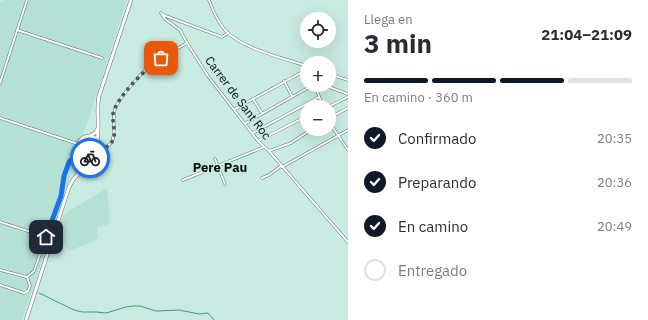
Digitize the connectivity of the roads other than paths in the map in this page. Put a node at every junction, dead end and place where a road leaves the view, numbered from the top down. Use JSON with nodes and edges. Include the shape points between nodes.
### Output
{"nodes":[{"id":1,"x":27,"y":0,"type":"edge"},
{"id":2,"x":131,"y":0,"type":"edge"},
{"id":3,"x":209,"y":0,"type":"edge"},
{"id":4,"x":17,"y":30,"type":"junction"},
{"id":5,"x":228,"y":33,"type":"junction"},
{"id":6,"x":186,"y":43,"type":"junction"},
{"id":7,"x":102,"y":58,"type":"dead end"},
{"id":8,"x":300,"y":62,"type":"edge"},
{"id":9,"x":300,"y":73,"type":"edge"},
{"id":10,"x":336,"y":76,"type":"edge"},
{"id":11,"x":348,"y":80,"type":"edge"},
{"id":12,"x":284,"y":81,"type":"junction"},
{"id":13,"x":0,"y":83,"type":"edge"},
{"id":14,"x":336,"y":90,"type":"edge"},
{"id":15,"x":300,"y":92,"type":"edge"},
{"id":16,"x":317,"y":92,"type":"edge"},
{"id":17,"x":348,"y":94,"type":"edge"},
{"id":18,"x":292,"y":96,"type":"junction"},
{"id":19,"x":319,"y":97,"type":"junction"},
{"id":20,"x":348,"y":97,"type":"edge"},
{"id":21,"x":253,"y":99,"type":"junction"},
{"id":22,"x":320,"y":100,"type":"edge"},
{"id":23,"x":336,"y":103,"type":"edge"},
{"id":24,"x":348,"y":108,"type":"edge"},
{"id":25,"x":234,"y":109,"type":"junction"},
{"id":26,"x":262,"y":113,"type":"junction"},
{"id":27,"x":336,"y":114,"type":"edge"},
{"id":28,"x":0,"y":118,"type":"edge"},
{"id":29,"x":98,"y":120,"type":"junction"},
{"id":30,"x":300,"y":120,"type":"edge"},
{"id":31,"x":246,"y":123,"type":"junction"},
{"id":32,"x":348,"y":130,"type":"edge"},
{"id":33,"x":253,"y":133,"type":"junction"},
{"id":34,"x":336,"y":133,"type":"edge"},
{"id":35,"x":90,"y":136,"type":"junction"},
{"id":36,"x":302,"y":136,"type":"edge"},
{"id":37,"x":338,"y":136,"type":"junction"},
{"id":38,"x":97,"y":141,"type":"junction"},
{"id":39,"x":258,"y":141,"type":"junction"},
{"id":40,"x":78,"y":144,"type":"junction"},
{"id":41,"x":264,"y":147,"type":"junction"},
{"id":42,"x":99,"y":149,"type":"junction"},
{"id":43,"x":348,"y":150,"type":"edge"},
{"id":44,"x":269,"y":151,"type":"junction"},
{"id":45,"x":82,"y":155,"type":"junction"},
{"id":46,"x":92,"y":157,"type":"junction"},
{"id":47,"x":215,"y":159,"type":"dead end"},
{"id":48,"x":218,"y":166,"type":"junction"},
{"id":49,"x":282,"y":167,"type":"junction"},
{"id":50,"x":82,"y":170,"type":"junction"},
{"id":51,"x":262,"y":178,"type":"dead end"},
{"id":52,"x":183,"y":180,"type":"dead end"},
{"id":53,"x":225,"y":184,"type":"dead end"},
{"id":54,"x":0,"y":222,"type":"edge"},
{"id":55,"x":46,"y":237,"type":"junction"},
{"id":56,"x":348,"y":242,"type":"edge"},
{"id":57,"x":0,"y":270,"type":"edge"},
{"id":58,"x":27,"y":277,"type":"junction"},
{"id":59,"x":0,"y":285,"type":"edge"},
{"id":60,"x":26,"y":320,"type":"edge"}],
"edges":[{"from":1,"to":4,"type":"street"},
{"from":2,"to":29,"type":"main road","via":[[99,96]]},
{"from":3,"to":5,"type":"street","via":[[216,18]]},
{"from":4,"to":7,"type":"street"},
{"from":4,"to":13,"type":"street"},
{"from":5,"to":6,"type":"street","name":"Carrer de Sant Roc","via":[[222,37],[162,13],[165,19],[180,30]]},
{"from":5,"to":8,"type":"street","via":[[244,44]]},
{"from":6,"to":25,"type":"street","name":"Carrer de Sant Roc"},
{"from":6,"to":42,"type":"street","via":[[152,64],[119,100],[114,113],[113,140],[109,146]]},
{"from":9,"to":12,"type":"street"},
{"from":10,"to":11,"type":"street"},
{"from":12,"to":18,"type":"street"},
{"from":12,"to":21,"type":"street"},
{"from":14,"to":17,"type":"street"},
{"from":15,"to":18,"type":"street"},
{"from":16,"to":19,"type":"street"},
{"from":18,"to":26,"type":"street"},
{"from":19,"to":22,"type":"street"},
{"from":19,"to":33,"type":"street"},
{"from":20,"to":23,"type":"street"},
{"from":21,"to":25,"type":"street"},
{"from":21,"to":26,"type":"street"},
{"from":24,"to":27,"type":"street"},
{"from":25,"to":31,"type":"street","name":"Carrer de Sant Roc"},
{"from":26,"to":31,"type":"street"},
{"from":28,"to":40,"type":"street"},
{"from":29,"to":35,"type":"main road","via":[[97,131]]},
{"from":29,"to":38,"type":"main road"},
{"from":30,"to":39,"type":"street"},
{"from":31,"to":33,"type":"street","name":"Carrer de Sant Roc"},
{"from":32,"to":37,"type":"street"},
{"from":33,"to":39,"type":"street","name":"Carrer de Sant Roc"},
{"from":34,"to":37,"type":"street"},
{"from":35,"to":38,"type":"main road"},
{"from":35,"to":40,"type":"main road"},
{"from":36,"to":44,"type":"street"},
{"from":37,"to":43,"type":"street"},
{"from":37,"to":49,"type":"street"},
{"from":38,"to":42,"type":"main road"},
{"from":39,"to":41,"type":"street","name":"Carrer de Sant Roc"},
{"from":40,"to":45,"type":"main road"},
{"from":41,"to":44,"type":"street","name":"Carrer de Sant Roc"},
{"from":41,"to":48,"type":"street"},
{"from":42,"to":46,"type":"main road"},
{"from":44,"to":49,"type":"street","name":"Carrer de Sant Roc"},
{"from":45,"to":46,"type":"main road"},
{"from":45,"to":50,"type":"main road","via":[[85,161]]},
{"from":45,"to":55,"type":"street","via":[[76,155],[69,162],[61,196]]},
{"from":46,"to":50,"type":"main road"},
{"from":47,"to":48,"type":"street"},
{"from":48,"to":52,"type":"street"},
{"from":48,"to":53,"type":"street"},
{"from":49,"to":51,"type":"street"},
{"from":49,"to":56,"type":"street","name":"Carrer de Sant Roc"},
{"from":50,"to":60,"type":"main road","via":[[69,187]]},
{"from":54,"to":55,"type":"street"},
{"from":55,"to":58,"type":"street","via":[[34,271]]},
{"from":57,"to":58,"type":"street"},
{"from":58,"to":59,"type":"street","via":[[30,286],[24,293]]}]}
